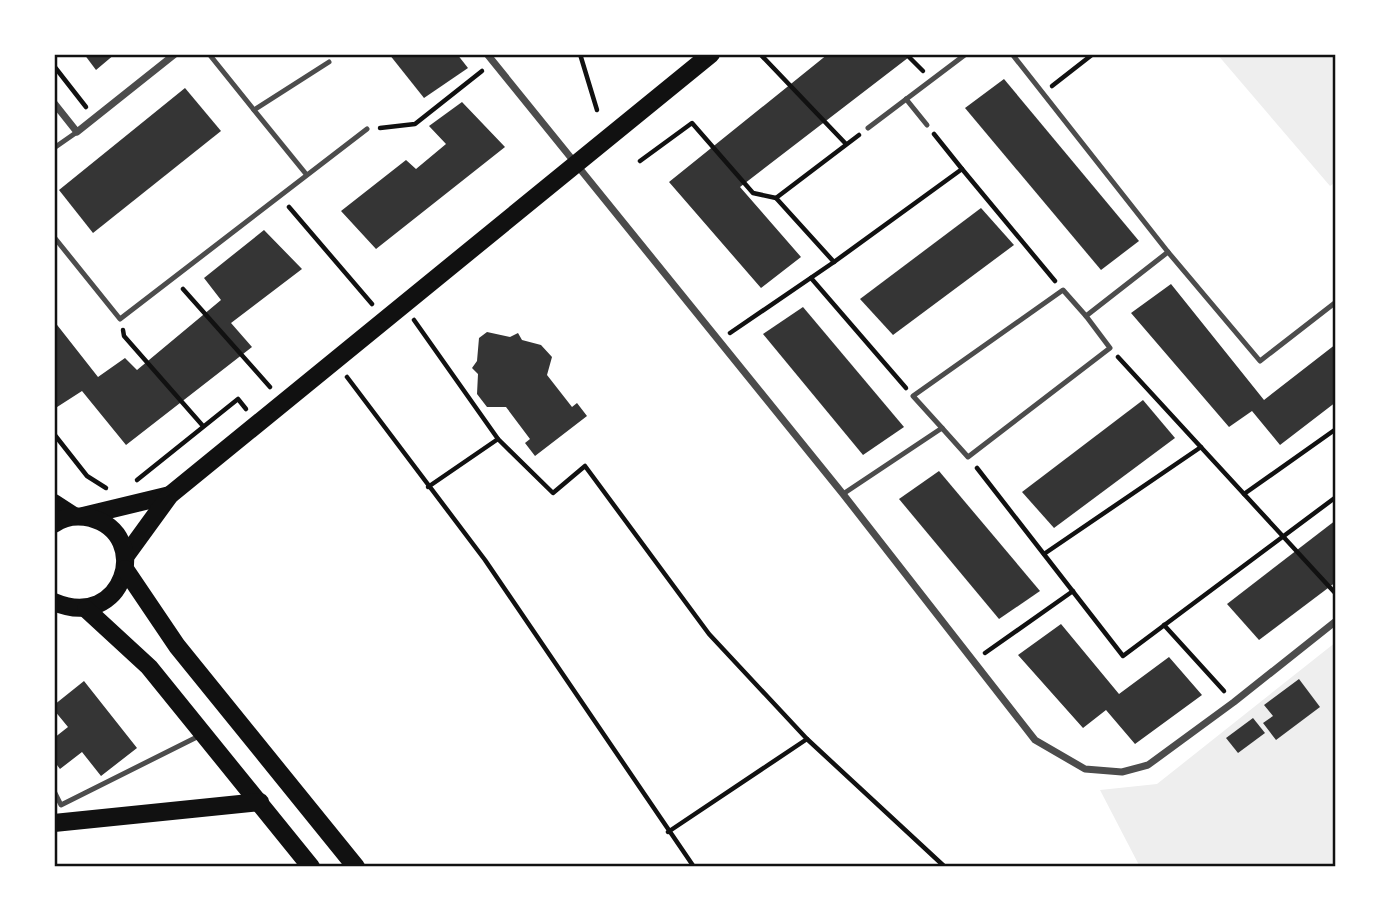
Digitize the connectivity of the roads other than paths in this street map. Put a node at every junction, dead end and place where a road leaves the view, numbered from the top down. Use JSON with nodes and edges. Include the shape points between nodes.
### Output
{"nodes":[{"id":1,"x":175,"y":54,"type":"edge"},
{"id":2,"x":209,"y":54,"type":"edge"},
{"id":3,"x":487,"y":54,"type":"edge"},
{"id":4,"x":710,"y":54,"type":"edge"},
{"id":5,"x":967,"y":54,"type":"edge"},
{"id":6,"x":1012,"y":54,"type":"edge"},
{"id":7,"x":329,"y":62,"type":"dead end"},
{"id":8,"x":906,"y":99,"type":"junction"},
{"id":9,"x":54,"y":103,"type":"edge"},
{"id":10,"x":254,"y":110,"type":"junction"},
{"id":11,"x":927,"y":125,"type":"road end"},
{"id":12,"x":868,"y":128,"type":"road end"},
{"id":13,"x":367,"y":130,"type":"road end"},
{"id":14,"x":77,"y":132,"type":"junction"},
{"id":15,"x":54,"y":148,"type":"edge"},
{"id":16,"x":577,"y":165,"type":"junction"},
{"id":17,"x":306,"y":174,"type":"junction"},
{"id":18,"x":54,"y":237,"type":"edge"},
{"id":19,"x":1168,"y":252,"type":"junction"},
{"id":20,"x":1336,"y":302,"type":"edge"},
{"id":21,"x":1086,"y":316,"type":"junction"},
{"id":22,"x":942,"y":428,"type":"junction"},
{"id":23,"x":843,"y":494,"type":"junction"},
{"id":24,"x":170,"y":495,"type":"junction"},
{"id":25,"x":54,"y":503,"type":"edge"},
{"id":26,"x":79,"y":516,"type":"junction"},
{"id":27,"x":54,"y":524,"type":"edge"},
{"id":28,"x":125,"y":563,"type":"junction"},
{"id":29,"x":70,"y":607,"type":"edge"},
{"id":30,"x":54,"y":620,"type":"edge"},
{"id":31,"x":1336,"y":621,"type":"edge"},
{"id":32,"x":205,"y":733,"type":"junction"},
{"id":33,"x":54,"y":791,"type":"edge"},
{"id":34,"x":260,"y":802,"type":"junction"},
{"id":35,"x":57,"y":817,"type":"edge"},
{"id":36,"x":311,"y":867,"type":"edge"},
{"id":37,"x":356,"y":867,"type":"edge"}],
"edges":[{"from":1,"to":14,"type":"street"},
{"from":2,"to":10,"type":"lane"},
{"from":3,"to":16,"type":"street"},
{"from":4,"to":16,"type":"main road"},
{"from":5,"to":8,"type":"lane"},
{"from":6,"to":19,"type":"lane"},
{"from":7,"to":10,"type":"lane"},
{"from":8,"to":11,"type":"lane"},
{"from":8,"to":12,"type":"lane"},
{"from":9,"to":14,"type":"street"},
{"from":10,"to":17,"type":"lane"},
{"from":13,"to":17,"type":"lane"},
{"from":14,"to":15,"type":"lane"},
{"from":16,"to":23,"type":"street"},
{"from":16,"to":24,"type":"main road"},
{"from":17,"to":18,"type":"lane","via":[[120,319]]},
{"from":19,"to":20,"type":"lane","via":[[1260,361]]},
{"from":19,"to":21,"type":"lane"},
{"from":21,"to":22,"type":"lane","via":[[1110,348],[968,457]]},
{"from":21,"to":22,"type":"lane","via":[[1063,290],[913,396]]},
{"from":22,"to":23,"type":"lane"},
{"from":23,"to":31,"type":"street","via":[[1035,740],[1085,769],[1122,772],[1148,765]]},
{"from":24,"to":26,"type":"main road"},
{"from":24,"to":28,"type":"main road"},
{"from":25,"to":26,"type":"main road"},
{"from":26,"to":27,"type":"main road"},
{"from":26,"to":28,"type":"main road","via":[[111,529]]},
{"from":28,"to":29,"type":"main road","via":[[121,583],[112,596]]},
{"from":28,"to":37,"type":"main road","via":[[177,646]]},
{"from":29,"to":30,"type":"main road"},
{"from":29,"to":32,"type":"main road","via":[[149,667]]},
{"from":32,"to":34,"type":"main road"},
{"from":32,"to":35,"type":"lane"},
{"from":33,"to":35,"type":"lane"},
{"from":34,"to":35,"type":"main road"},
{"from":34,"to":36,"type":"main road"}]}
